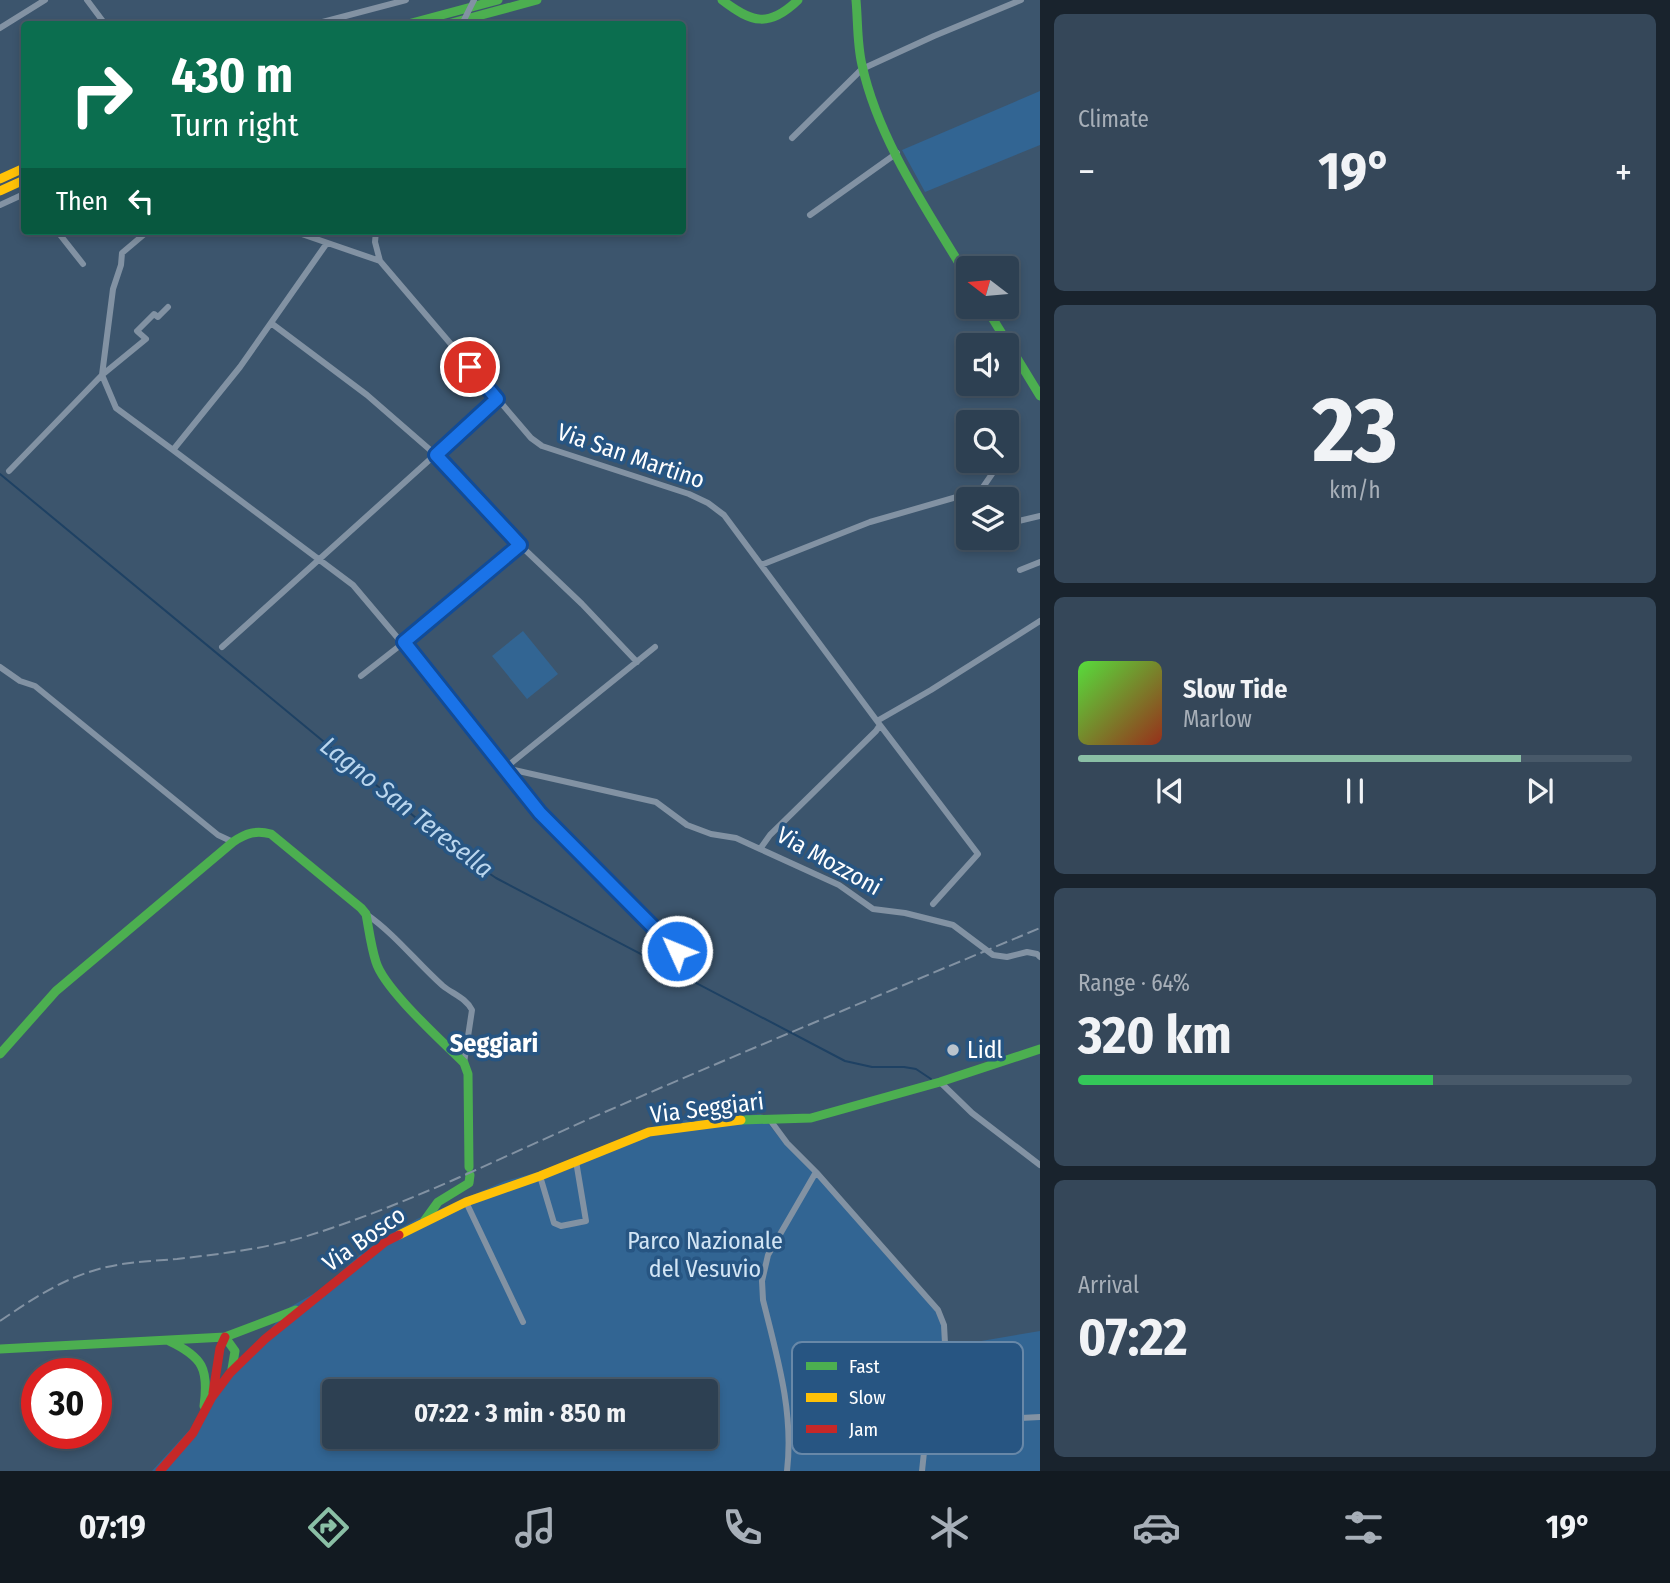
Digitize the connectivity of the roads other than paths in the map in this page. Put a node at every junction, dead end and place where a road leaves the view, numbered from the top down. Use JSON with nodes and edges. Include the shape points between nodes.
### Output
{"nodes":[{"id":1,"x":45,"y":0,"type":"edge"},
{"id":2,"x":87,"y":0,"type":"edge"},
{"id":3,"x":406,"y":0,"type":"edge"},
{"id":4,"x":474,"y":0,"type":"edge"},
{"id":5,"x":498,"y":0,"type":"edge"},
{"id":6,"x":537,"y":0,"type":"edge"},
{"id":7,"x":722,"y":0,"type":"edge"},
{"id":8,"x":729,"y":0,"type":"edge"},
{"id":9,"x":798,"y":0,"type":"edge"},
{"id":10,"x":856,"y":0,"type":"edge"},
{"id":11,"x":1021,"y":0,"type":"edge"},
{"id":12,"x":736,"y":12,"type":"junction"},
{"id":13,"x":103,"y":21,"type":"edge"},
{"id":14,"x":326,"y":21,"type":"edge"},
{"id":15,"x":419,"y":21,"type":"edge"},
{"id":16,"x":460,"y":21,"type":"edge"},
{"id":17,"x":464,"y":21,"type":"edge"},
{"id":18,"x":0,"y":28,"type":"edge"},
{"id":19,"x":862,"y":69,"type":"junction"},
{"id":20,"x":792,"y":138,"type":"dead end"},
{"id":21,"x":897,"y":153,"type":"junction"},
{"id":22,"x":21,"y":169,"type":"edge"},
{"id":23,"x":0,"y":179,"type":"edge"},
{"id":24,"x":21,"y":181,"type":"edge"},
{"id":25,"x":0,"y":191,"type":"edge"},
{"id":26,"x":21,"y":195,"type":"edge"},
{"id":27,"x":0,"y":205,"type":"edge"},
{"id":28,"x":810,"y":215,"type":"dead end"},
{"id":29,"x":60,"y":235,"type":"edge"},
{"id":30,"x":143,"y":235,"type":"edge"},
{"id":31,"x":304,"y":235,"type":"edge"},
{"id":32,"x":376,"y":235,"type":"edge"},
{"id":33,"x":327,"y":243,"type":"junction"},
{"id":34,"x":956,"y":257,"type":"edge"},
{"id":35,"x":380,"y":261,"type":"junction"},
{"id":36,"x":83,"y":264,"type":"dead end"},
{"id":37,"x":168,"y":307,"type":"dead end"},
{"id":38,"x":993,"y":319,"type":"edge"},
{"id":39,"x":271,"y":323,"type":"junction"},
{"id":40,"x":102,"y":375,"type":"junction"},
{"id":41,"x":1040,"y":396,"type":"edge"},
{"id":42,"x":497,"y":399,"type":"junction"},
{"id":43,"x":173,"y":450,"type":"junction"},
{"id":44,"x":436,"y":455,"type":"junction"},
{"id":45,"x":9,"y":471,"type":"dead end"},
{"id":46,"x":992,"y":474,"type":"dead end"},
{"id":47,"x":1040,"y":516,"type":"edge"},
{"id":48,"x":1019,"y":521,"type":"edge"},
{"id":49,"x":520,"y":545,"type":"junction"},
{"id":50,"x":319,"y":561,"type":"junction"},
{"id":51,"x":1040,"y":562,"type":"edge"},
{"id":52,"x":761,"y":565,"type":"junction"},
{"id":53,"x":1020,"y":570,"type":"dead end"},
{"id":54,"x":1040,"y":621,"type":"edge"},
{"id":55,"x":404,"y":642,"type":"junction"},
{"id":56,"x":222,"y":647,"type":"dead end"},
{"id":57,"x":655,"y":647,"type":"dead end"},
{"id":58,"x":637,"y":663,"type":"junction"},
{"id":59,"x":0,"y":667,"type":"edge"},
{"id":60,"x":361,"y":676,"type":"dead end"},
{"id":61,"x":878,"y":723,"type":"junction"},
{"id":62,"x":505,"y":768,"type":"junction"},
{"id":63,"x":233,"y":842,"type":"junction"},
{"id":64,"x":760,"y":849,"type":"junction"},
{"id":65,"x":933,"y":904,"type":"dead end"},
{"id":66,"x":366,"y":914,"type":"junction"},
{"id":67,"x":677,"y":951,"type":"dead end"},
{"id":68,"x":1040,"y":957,"type":"edge"},
{"id":69,"x":1040,"y":1049,"type":"edge"},
{"id":70,"x":1,"y":1050,"type":"edge"},
{"id":71,"x":464,"y":1062,"type":"junction"},
{"id":72,"x":940,"y":1082,"type":"junction"},
{"id":73,"x":770,"y":1120,"type":"junction"},
{"id":74,"x":576,"y":1161,"type":"junction"},
{"id":75,"x":1040,"y":1165,"type":"edge"},
{"id":76,"x":816,"y":1172,"type":"junction"},
{"id":77,"x":540,"y":1176,"type":"junction"},
{"id":78,"x":449,"y":1197,"type":"junction"},
{"id":79,"x":466,"y":1202,"type":"junction"},
{"id":80,"x":447,"y":1211,"type":"junction"},
{"id":81,"x":425,"y":1220,"type":"junction"},
{"id":82,"x":307,"y":1305,"type":"junction"},
{"id":83,"x":523,"y":1322,"type":"dead end"},
{"id":84,"x":225,"y":1337,"type":"junction"},
{"id":85,"x":168,"y":1341,"type":"junction"},
{"id":86,"x":945,"y":1342,"type":"edge"},
{"id":87,"x":0,"y":1349,"type":"edge"},
{"id":88,"x":230,"y":1373,"type":"junction"},
{"id":89,"x":212,"y":1397,"type":"junction"},
{"id":90,"x":203,"y":1416,"type":"junction"},
{"id":91,"x":160,"y":1471,"type":"edge"},
{"id":92,"x":787,"y":1471,"type":"edge"}],
"edges":[{"from":1,"to":18,"type":"street"},
{"from":2,"to":13,"type":"street"},
{"from":3,"to":14,"type":"street"},
{"from":4,"to":17,"type":"street","bridge":true},
{"from":5,"to":15,"type":"main road"},
{"from":6,"to":16,"type":"main road"},
{"from":7,"to":12,"type":"main road"},
{"from":8,"to":12,"type":"main road"},
{"from":9,"to":12,"type":"main road","via":[[786,13],[770,20],[754,20]]},
{"from":10,"to":19,"type":"main road"},
{"from":11,"to":19,"type":"street"},
{"from":19,"to":20,"type":"street"},
{"from":19,"to":21,"type":"main road"},
{"from":21,"to":28,"type":"street"},
{"from":21,"to":34,"type":"main road"},
{"from":22,"to":23,"type":"main road"},
{"from":24,"to":25,"type":"main road"},
{"from":26,"to":27,"type":"street"},
{"from":29,"to":36,"type":"street"},
{"from":30,"to":40,"type":"street","via":[[122,253]]},
{"from":31,"to":33,"type":"street"},
{"from":32,"to":35,"type":"street"},
{"from":33,"to":35,"type":"street"},
{"from":33,"to":39,"type":"street"},
{"from":35,"to":42,"type":"street","name":"Via San Martino"},
{"from":37,"to":40,"type":"street","via":[[137,331],[146,339]]},
{"from":38,"to":41,"type":"main road"},
{"from":39,"to":43,"type":"street"},
{"from":39,"to":44,"type":"street","via":[[367,395]]},
{"from":40,"to":43,"type":"street","via":[[116,408]]},
{"from":40,"to":45,"type":"street"},
{"from":42,"to":44,"type":"street"},
{"from":42,"to":52,"type":"street","name":"Via San Martino","via":[[542,446],[708,503],[724,515]]},
{"from":43,"to":50,"type":"street"},
{"from":44,"to":49,"type":"street"},
{"from":44,"to":50,"type":"street"},
{"from":46,"to":52,"type":"street","via":[[981,490],[870,522]]},
{"from":47,"to":48,"type":"street"},
{"from":49,"to":55,"type":"street"},
{"from":49,"to":58,"type":"street"},
{"from":50,"to":55,"type":"street","via":[[353,585]]},
{"from":50,"to":56,"type":"street"},
{"from":51,"to":53,"type":"street"},
{"from":52,"to":61,"type":"street","name":"Via San Martino"},
{"from":54,"to":61,"type":"street","name":"Via Mozzoni"},
{"from":55,"to":60,"type":"street"},
{"from":55,"to":62,"type":"street"},
{"from":57,"to":58,"type":"street"},
{"from":58,"to":62,"type":"street"},
{"from":59,"to":63,"type":"street","via":[[35,686],[218,835]]},
{"from":61,"to":64,"type":"street","name":"Via Mozzoni"},
{"from":61,"to":65,"type":"street","name":"Via San Martino","via":[[978,854]]},
{"from":62,"to":64,"type":"street","via":[[656,802],[687,825]]},
{"from":62,"to":67,"type":"street","via":[[540,813]]},
{"from":63,"to":66,"type":"main road","via":[[250,832],[271,834]]},
{"from":63,"to":70,"type":"main road","via":[[56,991]]},
{"from":64,"to":68,"type":"street","name":"Via Mozzoni","via":[[839,885],[873,909],[953,925],[993,955],[1027,952]]},
{"from":66,"to":71,"type":"main road","via":[[376,964],[387,981]]},
{"from":66,"to":71,"type":"street","via":[[444,987],[469,1004],[472,1010]]},
{"from":69,"to":72,"type":"main road","name":"Via Seggiari"},
{"from":71,"to":78,"type":"main road","via":[[468,1074],[469,1183]]},
{"from":72,"to":73,"type":"main road","name":"Via Seggiari","via":[[811,1118]]},
{"from":72,"to":75,"type":"street"},
{"from":73,"to":74,"type":"main road","name":"Via Seggiari","via":[[649,1132]]},
{"from":73,"to":76,"type":"street"},
{"from":74,"to":77,"type":"main road","name":"Via Seggiari"},
{"from":74,"to":77,"type":"street","via":[[586,1221],[561,1227],[554,1223]]},
{"from":76,"to":86,"type":"street","via":[[938,1310]]},
{"from":76,"to":92,"type":"street","via":[[768,1255],[762,1282],[788,1406]]},
{"from":77,"to":79,"type":"main road","name":"Via Seggiari"},
{"from":78,"to":80,"type":"street"},
{"from":78,"to":81,"type":"main road","via":[[431,1206]]},
{"from":79,"to":80,"type":"main road","name":"Via Seggiari"},
{"from":79,"to":83,"type":"street"},
{"from":80,"to":81,"type":"main road","name":"Via Bosco"},
{"from":81,"to":82,"type":"main road","name":"Via Bosco","via":[[385,1242]]},
{"from":82,"to":84,"type":"main road","name":"Via Bosco"},
{"from":82,"to":88,"type":"main road","name":"Via Bosco"},
{"from":84,"to":85,"type":"main road"},
{"from":84,"to":88,"type":"main road","via":[[236,1351]]},
{"from":84,"to":89,"type":"main road","name":"Via Bosco"},
{"from":85,"to":87,"type":"main road"},
{"from":85,"to":90,"type":"main road","via":[[201,1361],[207,1374]]},
{"from":88,"to":89,"type":"main road","name":"Via Bosco"},
{"from":89,"to":90,"type":"main road","name":"Via Bosco"},
{"from":90,"to":91,"type":"main road","name":"Via Bosco"}]}
